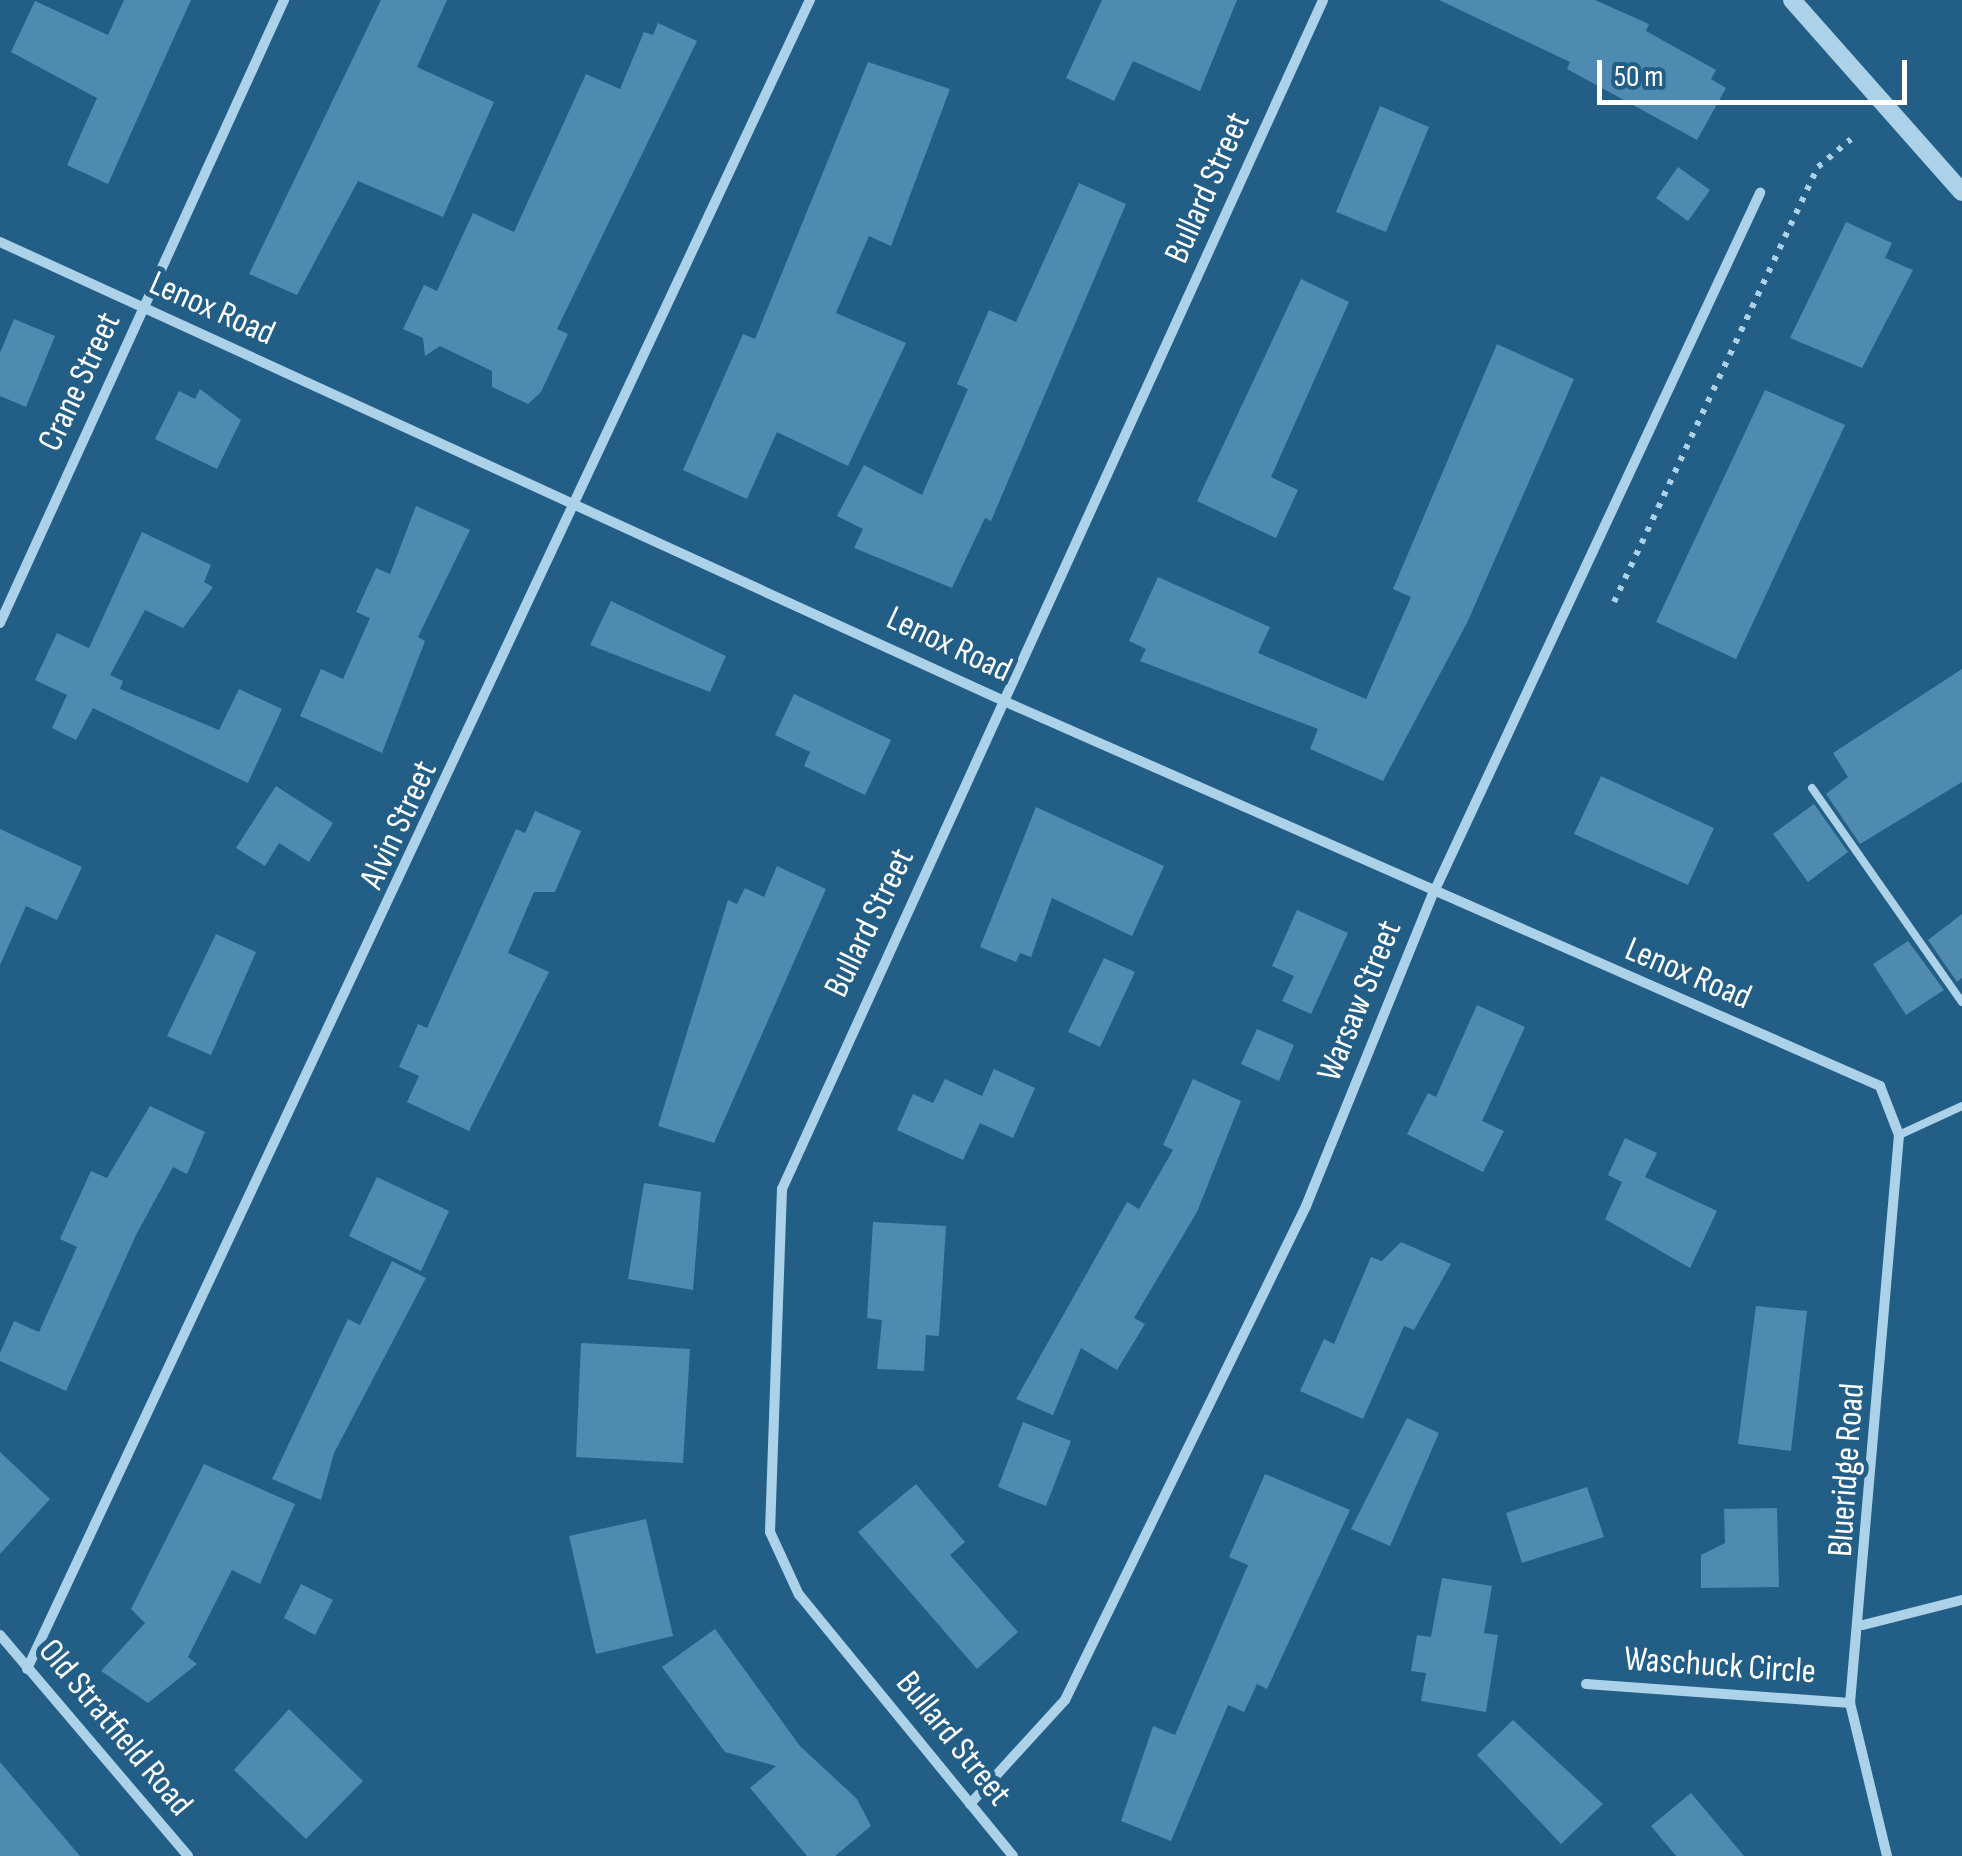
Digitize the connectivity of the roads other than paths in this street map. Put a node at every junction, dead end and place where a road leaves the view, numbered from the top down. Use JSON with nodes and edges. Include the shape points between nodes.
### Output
{"nodes":[{"id":1,"x":284,"y":0,"type":"edge"},
{"id":2,"x":810,"y":0,"type":"edge"},
{"id":3,"x":1323,"y":0,"type":"edge"},
{"id":4,"x":1792,"y":0,"type":"edge"},
{"id":5,"x":1760,"y":192,"type":"dead end"},
{"id":6,"x":1962,"y":192,"type":"edge"},
{"id":7,"x":0,"y":242,"type":"edge"},
{"id":8,"x":143,"y":309,"type":"junction"},
{"id":9,"x":579,"y":504,"type":"junction"},
{"id":10,"x":0,"y":623,"type":"edge"},
{"id":11,"x":1006,"y":702,"type":"junction"},
{"id":12,"x":1812,"y":788,"type":"dead end"},
{"id":13,"x":1433,"y":894,"type":"junction"},
{"id":14,"x":1962,"y":1002,"type":"edge"},
{"id":15,"x":1880,"y":1086,"type":"joint"},
{"id":16,"x":1962,"y":1106,"type":"edge"},
{"id":17,"x":1899,"y":1135,"type":"junction"},
{"id":18,"x":1962,"y":1600,"type":"edge"},
{"id":19,"x":1863,"y":1625,"type":"junction"},
{"id":20,"x":0,"y":1635,"type":"edge"},
{"id":21,"x":27,"y":1669,"type":"junction"},
{"id":22,"x":1586,"y":1684,"type":"dead end"},
{"id":23,"x":1850,"y":1703,"type":"junction"},
{"id":24,"x":970,"y":1804,"type":"junction"},
{"id":25,"x":188,"y":1856,"type":"edge"},
{"id":26,"x":1013,"y":1856,"type":"edge"},
{"id":27,"x":1888,"y":1856,"type":"edge"}],
"edges":[{"from":1,"to":8,"type":"street","name":"Crane Street"},
{"from":2,"to":9,"type":"street","name":"Alvin Street"},
{"from":3,"to":11,"type":"street","name":"Bullard Street"},
{"from":4,"to":6,"type":"street"},
{"from":5,"to":13,"type":"street","name":"Warsaw Street"},
{"from":7,"to":8,"type":"street","name":"Lenox Road"},
{"from":8,"to":9,"type":"street","name":"Lenox Road"},
{"from":8,"to":10,"type":"street","name":"Crane Street"},
{"from":9,"to":11,"type":"street","name":"Lenox Road"},
{"from":9,"to":21,"type":"street","name":"Alvin Street"},
{"from":11,"to":13,"type":"street","name":"Lenox Road"},
{"from":11,"to":24,"type":"street","name":"Bullard Street","via":[[809,1113],[782,1188],[766,1476],[770,1532],[799,1596]]},
{"from":12,"to":14,"type":"lane"},
{"from":13,"to":15,"type":"street","name":"Lenox Road"},
{"from":13,"to":24,"type":"street","name":"Warsaw Street","via":[[1306,1206],[1066,1700]]},
{"from":15,"to":17,"type":"street","name":"Blueridge Road"},
{"from":16,"to":17,"type":"lane"},
{"from":17,"to":19,"type":"street","name":"Blueridge Road"},
{"from":18,"to":19,"type":"street"},
{"from":19,"to":23,"type":"street","name":"Blueridge Road"},
{"from":20,"to":21,"type":"street","name":"Old Stratfield Road"},
{"from":21,"to":25,"type":"street","name":"Old Stratfield Road"},
{"from":22,"to":23,"type":"street","name":"Waschuck Circle"},
{"from":23,"to":27,"type":"street","name":"Blueridge Road"},
{"from":24,"to":26,"type":"street","name":"Bullard Street"}]}
